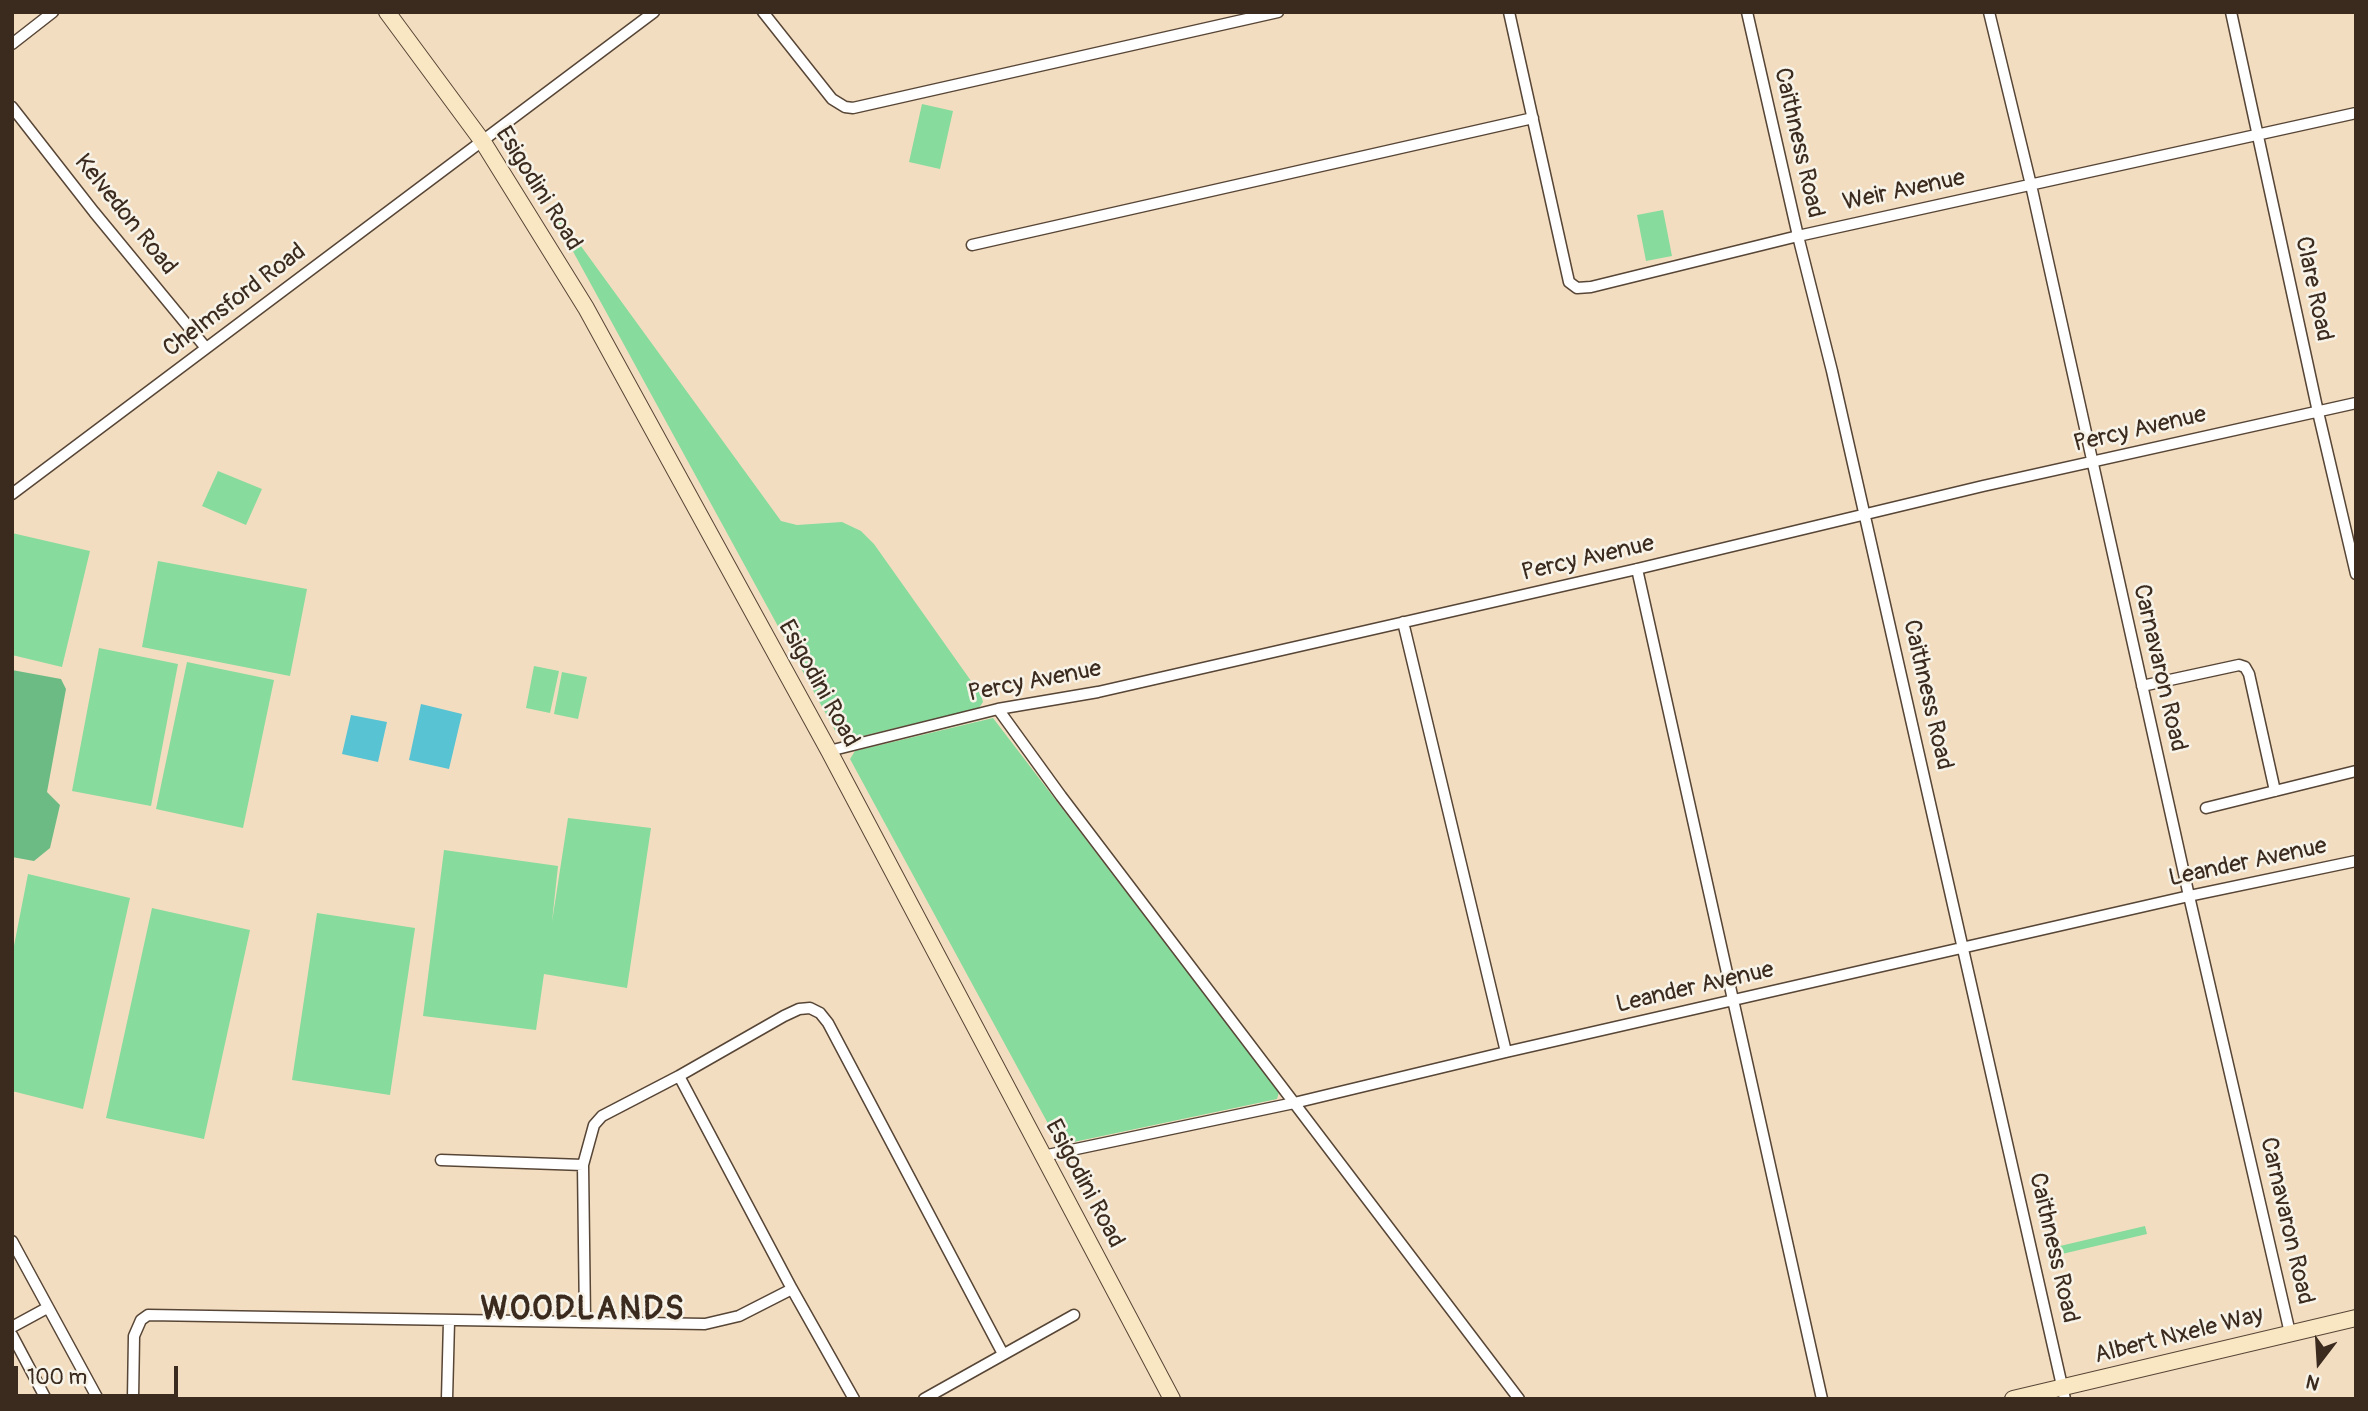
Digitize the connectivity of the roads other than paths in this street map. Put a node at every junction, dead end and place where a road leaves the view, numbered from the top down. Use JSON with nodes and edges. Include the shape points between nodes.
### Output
{"nodes":[{"id":1,"x":53,"y":12,"type":"edge"},
{"id":2,"x":387,"y":12,"type":"edge"},
{"id":3,"x":654,"y":12,"type":"edge"},
{"id":4,"x":763,"y":12,"type":"edge"},
{"id":5,"x":1278,"y":12,"type":"edge"},
{"id":6,"x":1509,"y":12,"type":"edge"},
{"id":7,"x":1746,"y":12,"type":"edge"},
{"id":8,"x":1989,"y":12,"type":"edge"},
{"id":9,"x":2231,"y":12,"type":"edge"},
{"id":10,"x":12,"y":44,"type":"edge"},
{"id":11,"x":12,"y":107,"type":"edge"},
{"id":12,"x":2356,"y":113,"type":"edge"},
{"id":13,"x":1533,"y":118,"type":"junction"},
{"id":14,"x":2259,"y":133,"type":"junction"},
{"id":15,"x":482,"y":142,"type":"junction"},
{"id":16,"x":2031,"y":185,"type":"junction"},
{"id":17,"x":1798,"y":236,"type":"junction"},
{"id":18,"x":972,"y":245,"type":"dead end"},
{"id":19,"x":206,"y":348,"type":"junction"},
{"id":20,"x":2356,"y":403,"type":"edge"},
{"id":21,"x":2318,"y":412,"type":"junction"},
{"id":22,"x":2092,"y":462,"type":"junction"},
{"id":23,"x":12,"y":494,"type":"edge"},
{"id":24,"x":1864,"y":515,"type":"junction"},
{"id":25,"x":1637,"y":569,"type":"junction"},
{"id":26,"x":2356,"y":574,"type":"edge"},
{"id":27,"x":1403,"y":622,"type":"junction"},
{"id":28,"x":2142,"y":686,"type":"junction"},
{"id":29,"x":998,"y":709,"type":"junction"},
{"id":30,"x":829,"y":751,"type":"junction"},
{"id":31,"x":2356,"y":771,"type":"edge"},
{"id":32,"x":2275,"y":791,"type":"junction"},
{"id":33,"x":2206,"y":808,"type":"dead end"},
{"id":34,"x":2356,"y":861,"type":"edge"},
{"id":35,"x":2189,"y":897,"type":"junction"},
{"id":36,"x":1963,"y":948,"type":"junction"},
{"id":37,"x":1733,"y":1002,"type":"junction"},
{"id":38,"x":1506,"y":1052,"type":"junction"},
{"id":39,"x":679,"y":1076,"type":"junction"},
{"id":40,"x":1294,"y":1102,"type":"junction"},
{"id":41,"x":1043,"y":1156,"type":"junction"},
{"id":42,"x":440,"y":1160,"type":"dead end"},
{"id":43,"x":583,"y":1165,"type":"junction"},
{"id":44,"x":12,"y":1241,"type":"edge"},
{"id":45,"x":792,"y":1289,"type":"junction"},
{"id":46,"x":47,"y":1308,"type":"junction"},
{"id":47,"x":1074,"y":1315,"type":"dead end"},
{"id":48,"x":2356,"y":1318,"type":"edge"},
{"id":49,"x":585,"y":1320,"type":"junction"},
{"id":50,"x":449,"y":1321,"type":"junction"},
{"id":51,"x":12,"y":1327,"type":"edge"},
{"id":52,"x":2290,"y":1333,"type":"junction"},
{"id":53,"x":12,"y":1335,"type":"edge"},
{"id":54,"x":1003,"y":1354,"type":"junction"},
{"id":55,"x":2064,"y":1393,"type":"edge"},
{"id":56,"x":47,"y":1399,"type":"edge"},
{"id":57,"x":98,"y":1399,"type":"edge"},
{"id":58,"x":133,"y":1399,"type":"edge"},
{"id":59,"x":447,"y":1399,"type":"edge"},
{"id":60,"x":854,"y":1399,"type":"edge"},
{"id":61,"x":924,"y":1399,"type":"edge"},
{"id":62,"x":1172,"y":1399,"type":"edge"},
{"id":63,"x":1519,"y":1399,"type":"edge"},
{"id":64,"x":1822,"y":1399,"type":"edge"},
{"id":65,"x":2013,"y":1399,"type":"edge"}],
"edges":[{"from":1,"to":10,"type":"street"},
{"from":2,"to":15,"type":"main road","name":"Esigodini Road"},
{"from":3,"to":15,"type":"street","name":"Chelmsford Road"},
{"from":4,"to":5,"type":"street","via":[[832,99],[853,108]]},
{"from":6,"to":13,"type":"street","name":"Weir Avenue"},
{"from":7,"to":17,"type":"street","name":"Caithness Road"},
{"from":8,"to":16,"type":"street","name":"Carnavaron Road"},
{"from":9,"to":14,"type":"street","name":"Clare Road"},
{"from":11,"to":19,"type":"street","name":"Kelvedon Road"},
{"from":12,"to":14,"type":"street","name":"Weir Avenue"},
{"from":13,"to":17,"type":"street","name":"Weir Avenue","via":[[1569,282],[1577,288]]},
{"from":13,"to":18,"type":"street"},
{"from":14,"to":16,"type":"street","name":"Weir Avenue"},
{"from":14,"to":21,"type":"street","name":"Clare Road"},
{"from":15,"to":19,"type":"street","name":"Chelmsford Road"},
{"from":15,"to":30,"type":"main road","name":"Esigodini Road","via":[[586,308]]},
{"from":16,"to":17,"type":"street","name":"Weir Avenue"},
{"from":16,"to":22,"type":"street","name":"Carnavaron Road"},
{"from":17,"to":24,"type":"street","name":"Caithness Road"},
{"from":19,"to":23,"type":"street","name":"Chelmsford Road"},
{"from":20,"to":21,"type":"street","name":"Percy Avenue"},
{"from":21,"to":22,"type":"street","name":"Percy Avenue"},
{"from":21,"to":26,"type":"street","name":"Clare Road"},
{"from":22,"to":24,"type":"street","name":"Percy Avenue"},
{"from":22,"to":28,"type":"street","name":"Carnavaron Road"},
{"from":24,"to":25,"type":"street","name":"Percy Avenue"},
{"from":24,"to":36,"type":"street","name":"Caithness Road"},
{"from":25,"to":27,"type":"street","name":"Percy Avenue"},
{"from":25,"to":37,"type":"street"},
{"from":27,"to":29,"type":"street","name":"Percy Avenue","via":[[1098,692]]},
{"from":27,"to":38,"type":"street"},
{"from":28,"to":32,"type":"street","via":[[2245,667]]},
{"from":28,"to":35,"type":"street","name":"Carnavaron Road"},
{"from":29,"to":30,"type":"street","name":"Percy Avenue"},
{"from":29,"to":40,"type":"street"},
{"from":30,"to":41,"type":"main road","name":"Esigodini Road"},
{"from":31,"to":32,"type":"street"},
{"from":32,"to":33,"type":"street"},
{"from":34,"to":35,"type":"street","name":"Leander Avenue"},
{"from":35,"to":36,"type":"street","name":"Leander Avenue"},
{"from":35,"to":52,"type":"street","name":"Carnavaron Road"},
{"from":36,"to":37,"type":"street","name":"Leander Avenue"},
{"from":36,"to":55,"type":"street","name":"Caithness Road"},
{"from":37,"to":38,"type":"street","name":"Leander Avenue"},
{"from":37,"to":64,"type":"street"},
{"from":38,"to":40,"type":"street","name":"Leander Avenue"},
{"from":39,"to":43,"type":"street","via":[[601,1116]]},
{"from":39,"to":45,"type":"street"},
{"from":39,"to":54,"type":"street","via":[[799,1009],[820,1013]]},
{"from":40,"to":41,"type":"street","name":"Leander Avenue"},
{"from":40,"to":63,"type":"street"},
{"from":41,"to":62,"type":"main road","name":"Esigodini Road"},
{"from":42,"to":43,"type":"street"},
{"from":43,"to":49,"type":"street"},
{"from":44,"to":46,"type":"street"},
{"from":45,"to":49,"type":"street","via":[[722,1321]]},
{"from":45,"to":60,"type":"street"},
{"from":46,"to":51,"type":"street"},
{"from":46,"to":57,"type":"street"},
{"from":47,"to":54,"type":"street"},
{"from":48,"to":52,"type":"main road","name":"Albert Nxele Way"},
{"from":49,"to":50,"type":"street"},
{"from":50,"to":58,"type":"street","via":[[148,1315],[134,1336]]},
{"from":50,"to":59,"type":"street"},
{"from":52,"to":55,"type":"main road","name":"Albert Nxele Way"},
{"from":53,"to":56,"type":"street"},
{"from":54,"to":61,"type":"street"},
{"from":55,"to":65,"type":"main road","name":"Albert Nxele Way"}]}
